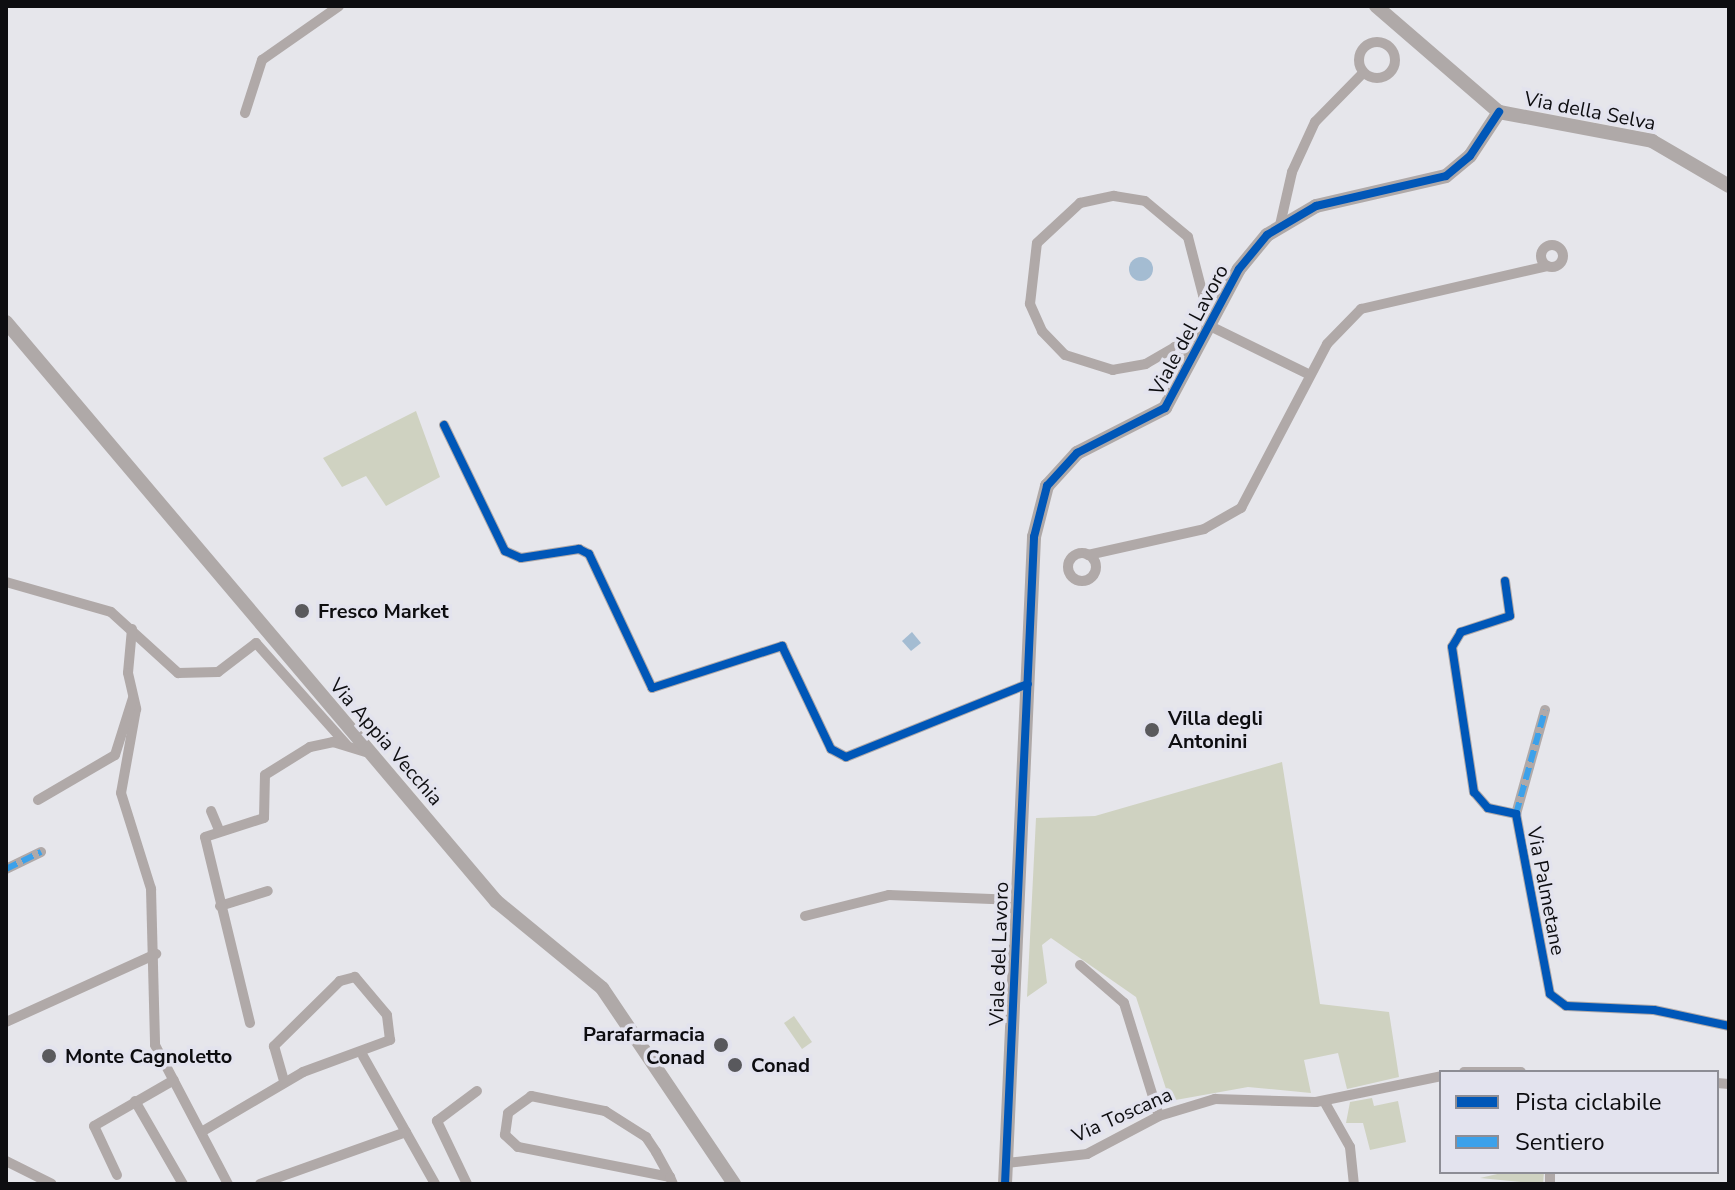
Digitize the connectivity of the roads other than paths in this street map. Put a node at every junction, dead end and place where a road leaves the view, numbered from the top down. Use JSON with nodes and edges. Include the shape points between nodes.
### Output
{"nodes":[{"id":1,"x":339,"y":6,"type":"edge"},
{"id":2,"x":1375,"y":8,"type":"edge"},
{"id":3,"x":1363,"y":73,"type":"dead end"},
{"id":4,"x":1499,"y":112,"type":"junction"},
{"id":5,"x":245,"y":113,"type":"dead end"},
{"id":6,"x":1729,"y":186,"type":"edge"},
{"id":7,"x":1280,"y":225,"type":"junction"},
{"id":8,"x":1547,"y":266,"type":"dead end"},
{"id":9,"x":1219,"y":307,"type":"junction"},
{"id":10,"x":6,"y":322,"type":"edge"},
{"id":11,"x":1210,"y":326,"type":"junction"},
{"id":12,"x":1195,"y":355,"type":"junction"},
{"id":13,"x":1310,"y":375,"type":"junction"},
{"id":14,"x":444,"y":425,"type":"dead end"},
{"id":15,"x":1088,"y":555,"type":"dead end"},
{"id":16,"x":1505,"y":581,"type":"dead end"},
{"id":17,"x":6,"y":582,"type":"edge"},
{"id":18,"x":132,"y":629,"type":"junction"},
{"id":19,"x":1028,"y":684,"type":"junction"},
{"id":20,"x":134,"y":695,"type":"junction"},
{"id":21,"x":1545,"y":710,"type":"dead end"},
{"id":22,"x":347,"y":745,"type":"junction"},
{"id":23,"x":365,"y":752,"type":"junction"},
{"id":24,"x":38,"y":800,"type":"dead end"},
{"id":25,"x":211,"y":811,"type":"dead end"},
{"id":26,"x":1516,"y":814,"type":"junction"},
{"id":27,"x":219,"y":830,"type":"junction"},
{"id":28,"x":41,"y":852,"type":"dead end"},
{"id":29,"x":6,"y":869,"type":"edge"},
{"id":30,"x":268,"y":891,"type":"dead end"},
{"id":31,"x":1017,"y":900,"type":"junction"},
{"id":32,"x":220,"y":906,"type":"junction"},
{"id":33,"x":805,"y":916,"type":"dead end"},
{"id":34,"x":156,"y":954,"type":"junction"},
{"id":35,"x":1080,"y":965,"type":"dead end"},
{"id":36,"x":6,"y":1022,"type":"edge"},
{"id":37,"x":250,"y":1023,"type":"dead end"},
{"id":38,"x":1729,"y":1026,"type":"edge"},
{"id":39,"x":363,"y":1056,"type":"junction"},
{"id":40,"x":1439,"y":1076,"type":"edge"},
{"id":41,"x":174,"y":1080,"type":"junction"},
{"id":42,"x":284,"y":1081,"type":"junction"},
{"id":43,"x":477,"y":1091,"type":"dead end"},
{"id":44,"x":135,"y":1101,"type":"junction"},
{"id":45,"x":1324,"y":1101,"type":"junction"},
{"id":46,"x":1159,"y":1116,"type":"junction"},
{"id":47,"x":203,"y":1131,"type":"junction"},
{"id":48,"x":406,"y":1132,"type":"junction"},
{"id":49,"x":6,"y":1161,"type":"edge"},
{"id":50,"x":1007,"y":1163,"type":"junction"},
{"id":51,"x":117,"y":1175,"type":"dead end"},
{"id":52,"x":671,"y":1181,"type":"edge"},
{"id":53,"x":52,"y":1184,"type":"edge"},
{"id":54,"x":183,"y":1184,"type":"edge"},
{"id":55,"x":228,"y":1184,"type":"edge"},
{"id":56,"x":260,"y":1184,"type":"edge"},
{"id":57,"x":435,"y":1184,"type":"edge"},
{"id":58,"x":467,"y":1184,"type":"edge"},
{"id":59,"x":734,"y":1184,"type":"edge"},
{"id":60,"x":1005,"y":1184,"type":"edge"},
{"id":61,"x":1354,"y":1184,"type":"edge"}],
"edges":[{"from":1,"to":5,"type":"street","via":[[262,60]]},
{"from":2,"to":4,"type":"street","name":"Via della Selva"},
{"from":3,"to":7,"type":"street","via":[[1315,122],[1292,172]]},
{"from":4,"to":6,"type":"street","name":"Via della Selva","via":[[1652,141]]},
{"from":4,"to":7,"type":"street","name":"Viale del Lavoro","via":[[1470,156],[1446,176],[1320,205]]},
{"from":7,"to":9,"type":"street","name":"Viale del Lavoro","via":[[1245,259]]},
{"from":8,"to":13,"type":"street","via":[[1371,304],[1336,333]]},
{"from":9,"to":11,"type":"street","name":"Viale del Lavoro"},
{"from":9,"to":12,"type":"street","via":[[1202,292],[1198,257],[1184,231],[1145,201],[1114,196],[1080,203],[1037,243],[1030,304],[1042,331],[1065,355],[1113,370],[1146,364],[1175,347]]},
{"from":10,"to":23,"type":"street","name":"Via Appia Vecchia"},
{"from":11,"to":12,"type":"street","name":"Viale del Lavoro"},
{"from":11,"to":13,"type":"street"},
{"from":12,"to":19,"type":"street","name":"Viale del Lavoro","via":[[1160,413],[1077,453],[1047,486],[1035,532]]},
{"from":13,"to":15,"type":"street","via":[[1237,512],[1204,529]]},
{"from":14,"to":19,"type":"street","via":[[505,551],[521,558],[579,549],[589,554],[652,688],[782,646],[831,749],[846,757]]},
{"from":16,"to":26,"type":"street","name":"Via Palmetane","via":[[1509,618],[1461,632],[1452,647],[1474,792],[1488,808]]},
{"from":17,"to":18,"type":"street","via":[[105,609]]},
{"from":18,"to":20,"type":"street"},
{"from":18,"to":22,"type":"street","via":[[164,667],[185,674],[218,672],[256,643]]},
{"from":19,"to":31,"type":"street","name":"Viale del Lavoro"},
{"from":20,"to":24,"type":"street","via":[[115,755]]},
{"from":20,"to":34,"type":"street","via":[[121,793],[148,873]]},
{"from":21,"to":26,"type":"street","name":"Via Palmetane"},
{"from":22,"to":23,"type":"street"},
{"from":22,"to":27,"type":"street","via":[[319,743],[272,769],[262,781],[264,818]]},
{"from":23,"to":59,"type":"street","name":"Via Appia Vecchia","via":[[496,901],[602,988]]},
{"from":25,"to":27,"type":"street"},
{"from":26,"to":38,"type":"street","name":"Via Palmetane","via":[[1554,1000]]},
{"from":27,"to":32,"type":"street","via":[[203,845]]},
{"from":28,"to":29,"type":"street"},
{"from":30,"to":32,"type":"street"},
{"from":31,"to":33,"type":"street","name":"Viale del Lavoro","via":[[898,894]]},
{"from":31,"to":50,"type":"street","name":"Viale del Lavoro"},
{"from":32,"to":37,"type":"street"},
{"from":34,"to":36,"type":"street"},
{"from":34,"to":41,"type":"street","via":[[155,1045]]},
{"from":35,"to":46,"type":"street","via":[[1124,1003]]},
{"from":39,"to":42,"type":"street"},
{"from":39,"to":42,"type":"street","via":[[394,1035],[377,999],[346,977],[272,1048]]},
{"from":39,"to":48,"type":"street"},
{"from":40,"to":45,"type":"street","name":"Via Toscana"},
{"from":41,"to":44,"type":"street"},
{"from":41,"to":47,"type":"street"},
{"from":42,"to":47,"type":"street"},
{"from":43,"to":58,"type":"street","via":[[437,1121]]},
{"from":44,"to":51,"type":"street","via":[[93,1129]]},
{"from":44,"to":54,"type":"street"},
{"from":45,"to":46,"type":"street","name":"Via Toscana","via":[[1228,1096]]},
{"from":45,"to":61,"type":"street","via":[[1350,1147]]},
{"from":46,"to":50,"type":"street","name":"Via Toscana","via":[[1087,1154]]},
{"from":47,"to":55,"type":"street"},
{"from":48,"to":56,"type":"street"},
{"from":48,"to":57,"type":"street"},
{"from":49,"to":53,"type":"street"},
{"from":50,"to":60,"type":"street","name":"Viale del Lavoro"},
{"from":52,"to":52,"type":"street","via":[[642,1132],[597,1108],[531,1096],[508,1113],[504,1131],[514,1145]]}]}
